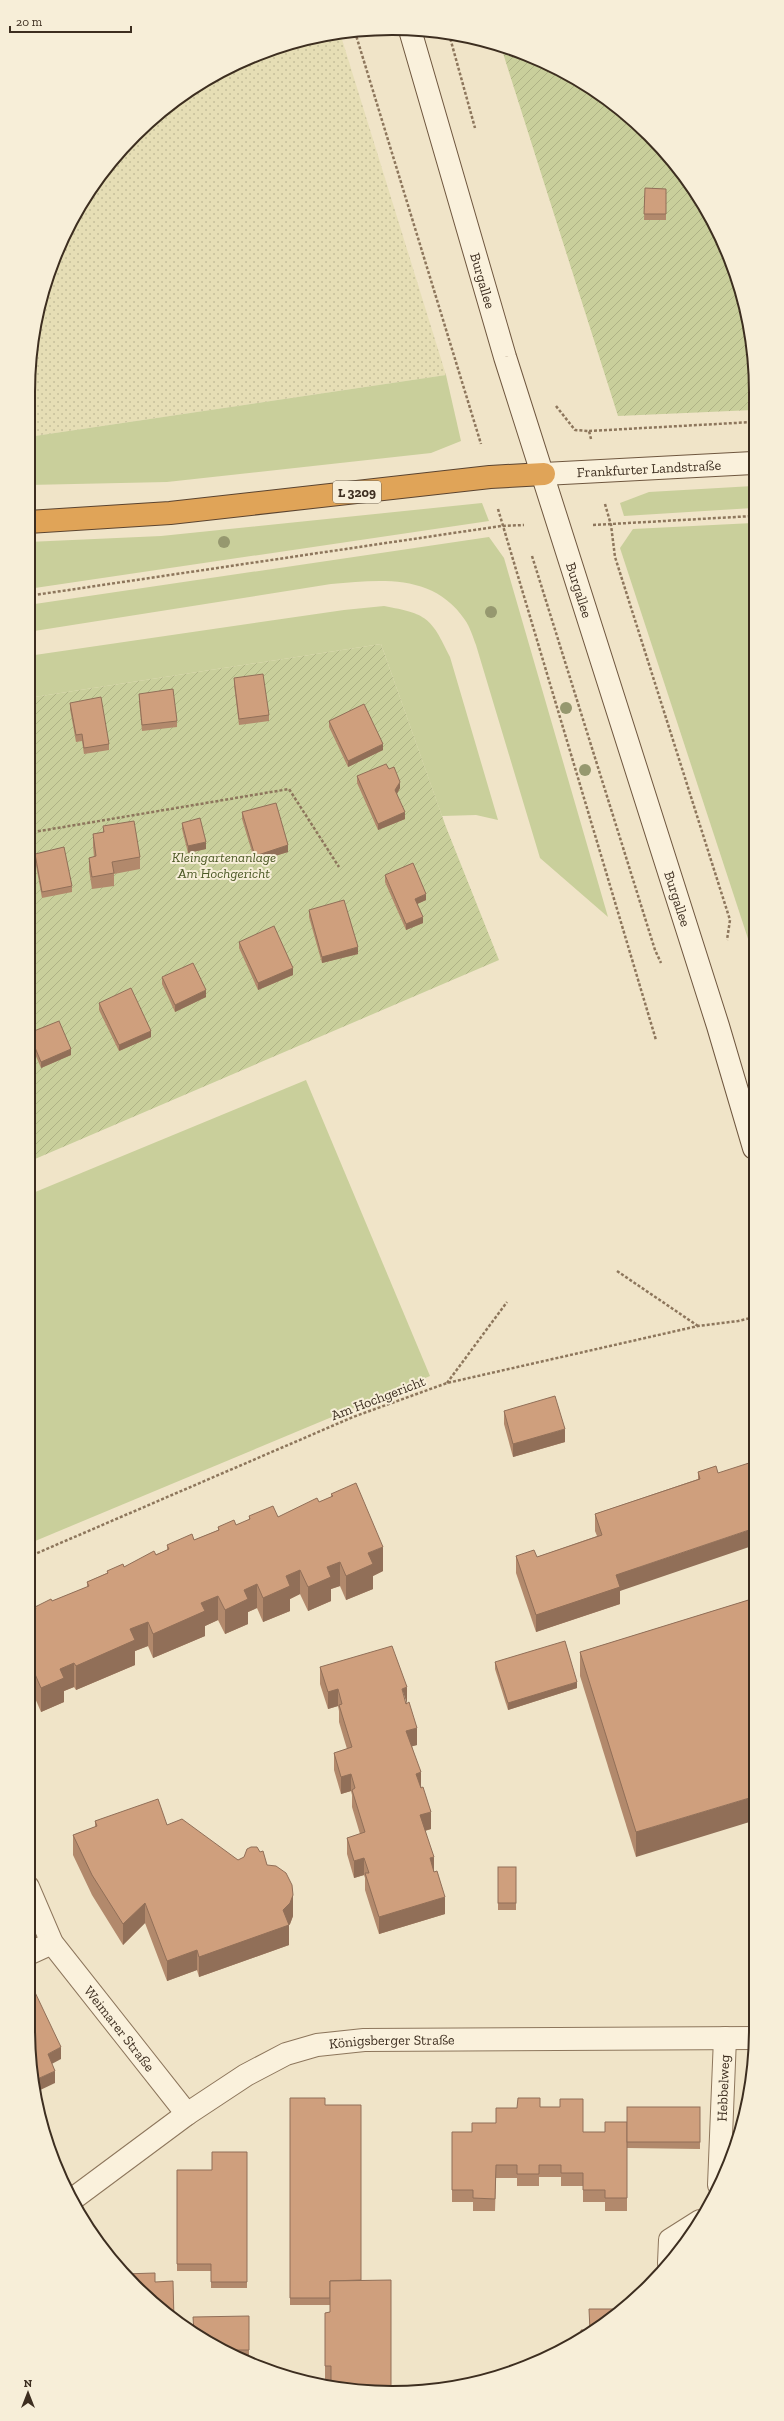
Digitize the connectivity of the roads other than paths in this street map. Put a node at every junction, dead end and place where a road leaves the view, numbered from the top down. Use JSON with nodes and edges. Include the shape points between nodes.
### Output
{"nodes":[{"id":1,"x":412,"y":36,"type":"edge"},
{"id":2,"x":749,"y":463,"type":"edge"},
{"id":3,"x":544,"y":474,"type":"junction"},
{"id":4,"x":35,"y":509,"type":"edge"},
{"id":5,"x":170,"y":513,"type":"junction"},
{"id":6,"x":35,"y":522,"type":"edge"},
{"id":7,"x":749,"y":1131,"type":"edge"},
{"id":8,"x":35,"y":1903,"type":"edge"},
{"id":9,"x":52,"y":1943,"type":"junction"},
{"id":10,"x":35,"y":1951,"type":"edge"},
{"id":11,"x":725,"y":2038,"type":"junction"},
{"id":12,"x":749,"y":2038,"type":"edge"},
{"id":13,"x":187,"y":2114,"type":"junction"},
{"id":14,"x":720,"y":2171,"type":"edge"},
{"id":15,"x":77,"y":2196,"type":"edge"},
{"id":16,"x":688,"y":2229,"type":"edge"},
{"id":17,"x":669,"y":2253,"type":"edge"}],
"edges":[{"from":1,"to":3,"type":"street","name":"Burgallee","via":[[505,357]]},
{"from":2,"to":3,"type":"street","name":"Frankfurter Landstraße","number":"L 3209"},
{"from":3,"to":5,"type":"highway","number":"L 3209","via":[[484,478]]},
{"from":3,"to":7,"type":"street","name":"Burgallee"},
{"from":4,"to":5,"type":"highway","number":"L 3209"},
{"from":5,"to":6,"type":"highway","number":"L 3209"},
{"from":8,"to":9,"type":"street","name":"Weimarer Straße"},
{"from":9,"to":10,"type":"street"},
{"from":9,"to":13,"type":"street","name":"Weimarer Straße"},
{"from":11,"to":12,"type":"street","name":"Königsberger Straße"},
{"from":11,"to":13,"type":"street","name":"Königsberger Straße","via":[[364,2040],[317,2045],[279,2058],[246,2075]]},
{"from":11,"to":14,"type":"street","name":"Hebbelweg"},
{"from":13,"to":15,"type":"street","name":"Königsberger Straße"},
{"from":16,"to":17,"type":"street","via":[[670,2240]]}]}
